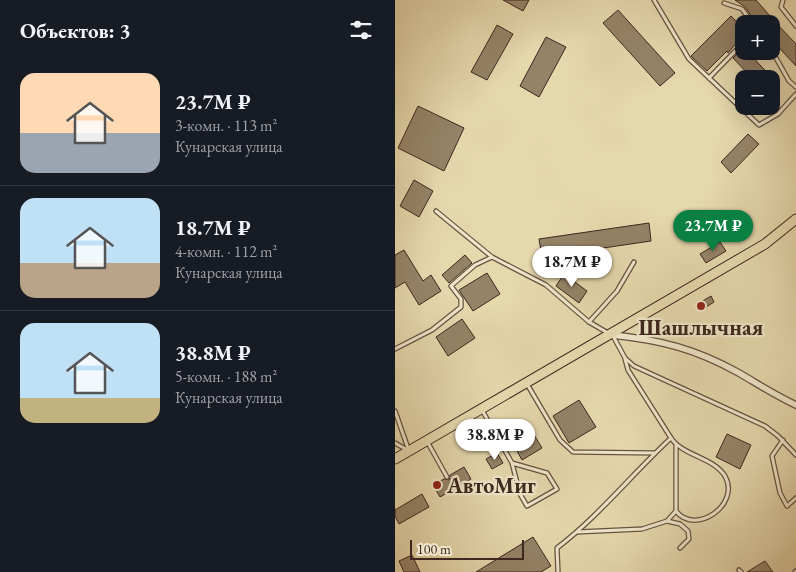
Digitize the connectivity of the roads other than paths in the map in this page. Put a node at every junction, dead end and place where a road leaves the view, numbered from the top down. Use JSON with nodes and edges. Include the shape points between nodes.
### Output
{"nodes":[{"id":1,"x":654,"y":0,"type":"edge"},
{"id":2,"x":783,"y":0,"type":"edge"},
{"id":3,"x":724,"y":2,"type":"dead end"},
{"id":4,"x":746,"y":15,"type":"edge"},
{"id":5,"x":796,"y":26,"type":"edge"},
{"id":6,"x":735,"y":51,"type":"edge"},
{"id":7,"x":777,"y":60,"type":"edge"},
{"id":8,"x":709,"y":78,"type":"junction"},
{"id":9,"x":796,"y":87,"type":"edge"},
{"id":10,"x":796,"y":94,"type":"edge"},
{"id":11,"x":436,"y":211,"type":"dead end"},
{"id":12,"x":796,"y":219,"type":"edge"},
{"id":13,"x":492,"y":257,"type":"junction"},
{"id":14,"x":634,"y":262,"type":"dead end"},
{"id":15,"x":589,"y":322,"type":"junction"},
{"id":16,"x":612,"y":335,"type":"junction"},
{"id":17,"x":395,"y":349,"type":"edge"},
{"id":18,"x":625,"y":358,"type":"junction"},
{"id":19,"x":527,"y":384,"type":"junction"},
{"id":20,"x":796,"y":405,"type":"edge"},
{"id":21,"x":482,"y":409,"type":"junction"},
{"id":22,"x":395,"y":411,"type":"edge"},
{"id":23,"x":671,"y":438,"type":"junction"},
{"id":24,"x":783,"y":440,"type":"junction"},
{"id":25,"x":427,"y":441,"type":"junction"},
{"id":26,"x":395,"y":443,"type":"edge"},
{"id":27,"x":676,"y":445,"type":"junction"},
{"id":28,"x":409,"y":452,"type":"junction"},
{"id":29,"x":655,"y":453,"type":"junction"},
{"id":30,"x":796,"y":455,"type":"edge"},
{"id":31,"x":395,"y":459,"type":"edge"},
{"id":32,"x":512,"y":463,"type":"junction"},
{"id":33,"x":447,"y":477,"type":"dead end"},
{"id":34,"x":796,"y":498,"type":"edge"},
{"id":35,"x":675,"y":511,"type":"junction"},
{"id":36,"x":681,"y":518,"type":"junction"},
{"id":37,"x":667,"y":521,"type":"junction"},
{"id":38,"x":680,"y":524,"type":"junction"},
{"id":39,"x":577,"y":532,"type":"junction"},
{"id":40,"x":680,"y":548,"type":"dead end"},
{"id":41,"x":558,"y":572,"type":"edge"}],
"edges":[{"from":1,"to":8,"type":"lane","via":[[689,59]]},
{"from":2,"to":5,"type":"lane","via":[[781,7]]},
{"from":3,"to":4,"type":"lane","via":[[742,9]]},
{"from":6,"to":8,"type":"lane"},
{"from":7,"to":9,"type":"lane"},
{"from":8,"to":10,"type":"lane","via":[[759,124],[778,114]]},
{"from":11,"to":13,"type":"lane"},
{"from":12,"to":16,"type":"main road","via":[[765,244]]},
{"from":13,"to":15,"type":"lane","via":[[547,285]]},
{"from":13,"to":17,"type":"lane","via":[[475,265],[451,286],[461,299],[461,307],[432,330]]},
{"from":14,"to":15,"type":"lane","via":[[617,290]]},
{"from":15,"to":16,"type":"lane"},
{"from":16,"to":18,"type":"lane"},
{"from":16,"to":19,"type":"main road"},
{"from":16,"to":20,"type":"street","via":[[651,339],[689,350]]},
{"from":18,"to":23,"type":"lane","via":[[627,370]]},
{"from":18,"to":24,"type":"lane","via":[[633,366],[765,426]]},
{"from":19,"to":21,"type":"main road"},
{"from":19,"to":29,"type":"lane","via":[[560,440],[573,452]]},
{"from":21,"to":25,"type":"main road"},
{"from":21,"to":32,"type":"lane"},
{"from":22,"to":28,"type":"lane"},
{"from":23,"to":27,"type":"lane"},
{"from":23,"to":29,"type":"lane"},
{"from":24,"to":30,"type":"lane"},
{"from":24,"to":34,"type":"lane","via":[[771,456],[780,493],[787,506]]},
{"from":25,"to":28,"type":"main road"},
{"from":25,"to":33,"type":"lane"},
{"from":26,"to":28,"type":"lane"},
{"from":27,"to":35,"type":"lane"},
{"from":27,"to":36,"type":"lane","via":[[721,471],[727,486],[725,502],[719,510],[699,520]]},
{"from":28,"to":31,"type":"main road"},
{"from":29,"to":39,"type":"lane"},
{"from":32,"to":32,"type":"lane","via":[[520,494],[527,506],[557,489],[547,473]]},
{"from":35,"to":36,"type":"lane"},
{"from":35,"to":37,"type":"lane"},
{"from":36,"to":38,"type":"lane"},
{"from":37,"to":38,"type":"lane"},
{"from":37,"to":39,"type":"lane","via":[[642,529]]},
{"from":38,"to":40,"type":"lane","via":[[688,531],[689,540]]},
{"from":39,"to":41,"type":"lane","via":[[557,548]]}]}
